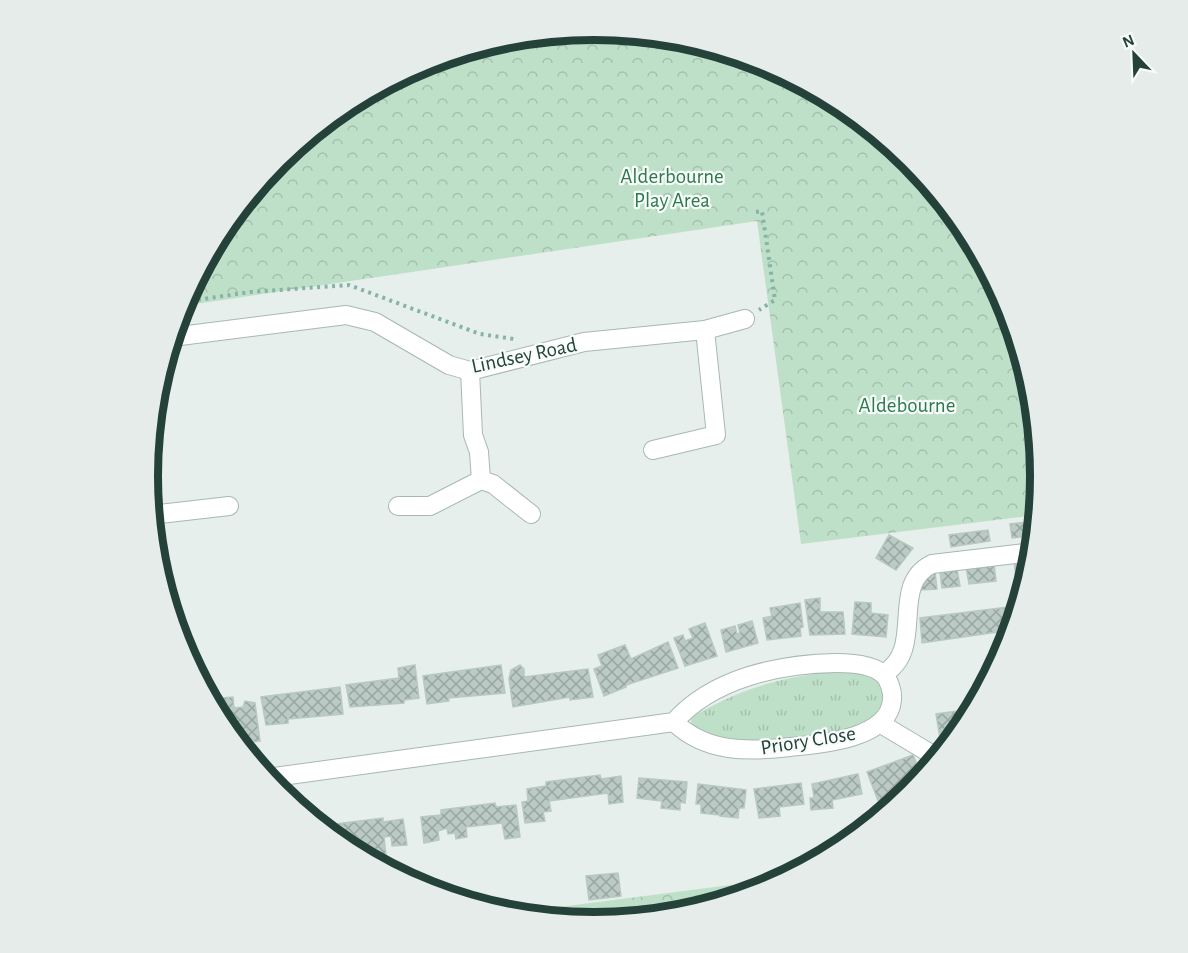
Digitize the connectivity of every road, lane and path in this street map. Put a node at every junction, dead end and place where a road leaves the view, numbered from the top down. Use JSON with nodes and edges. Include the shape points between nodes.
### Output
{"nodes":[{"id":1,"x":756,"y":212,"type":"dead end"},
{"id":2,"x":745,"y":318,"type":"joint"},
{"id":3,"x":705,"y":330,"type":"junction"},
{"id":4,"x":181,"y":336,"type":"edge"},
{"id":5,"x":470,"y":371,"type":"junction"},
{"id":6,"x":653,"y":450,"type":"dead end"},
{"id":7,"x":481,"y":480,"type":"junction"},
{"id":8,"x":230,"y":506,"type":"dead end"},
{"id":9,"x":398,"y":506,"type":"dead end"},
{"id":10,"x":160,"y":513,"type":"edge"},
{"id":11,"x":531,"y":514,"type":"dead end"},
{"id":12,"x":1023,"y":553,"type":"edge"},
{"id":13,"x":883,"y":674,"type":"junction"},
{"id":14,"x":674,"y":722,"type":"junction"},
{"id":15,"x":881,"y":724,"type":"junction"},
{"id":16,"x":931,"y":754,"type":"edge"},
{"id":17,"x":278,"y":776,"type":"edge"}],
"edges":[{"from":1,"to":2,"type":"path","via":[[762,212],[775,300]]},
{"from":2,"to":3,"type":"street","name":"Lindsey Road"},
{"from":3,"to":5,"type":"street","name":"Lindsey Road","via":[[584,342]]},
{"from":3,"to":6,"type":"street","via":[[716,435]]},
{"from":4,"to":5,"type":"street","name":"Lindsey Road","via":[[346,315],[375,322],[449,365]]},
{"from":5,"to":7,"type":"street","via":[[473,435]]},
{"from":7,"to":9,"type":"street","via":[[430,506]]},
{"from":7,"to":11,"type":"street","via":[[493,484]]},
{"from":8,"to":10,"type":"street"},
{"from":12,"to":13,"type":"street","via":[[932,564],[921,570],[911,588],[903,655],[894,668]]},
{"from":13,"to":14,"type":"street","via":[[860,664],[845,663],[795,665],[767,671],[699,699]]},
{"from":13,"to":15,"type":"street","name":"Priory Close","via":[[893,695],[892,708]]},
{"from":14,"to":15,"type":"street","name":"Priory Close","via":[[696,738],[729,749],[766,750],[825,742]]},
{"from":14,"to":17,"type":"street"},
{"from":15,"to":16,"type":"street"}]}
